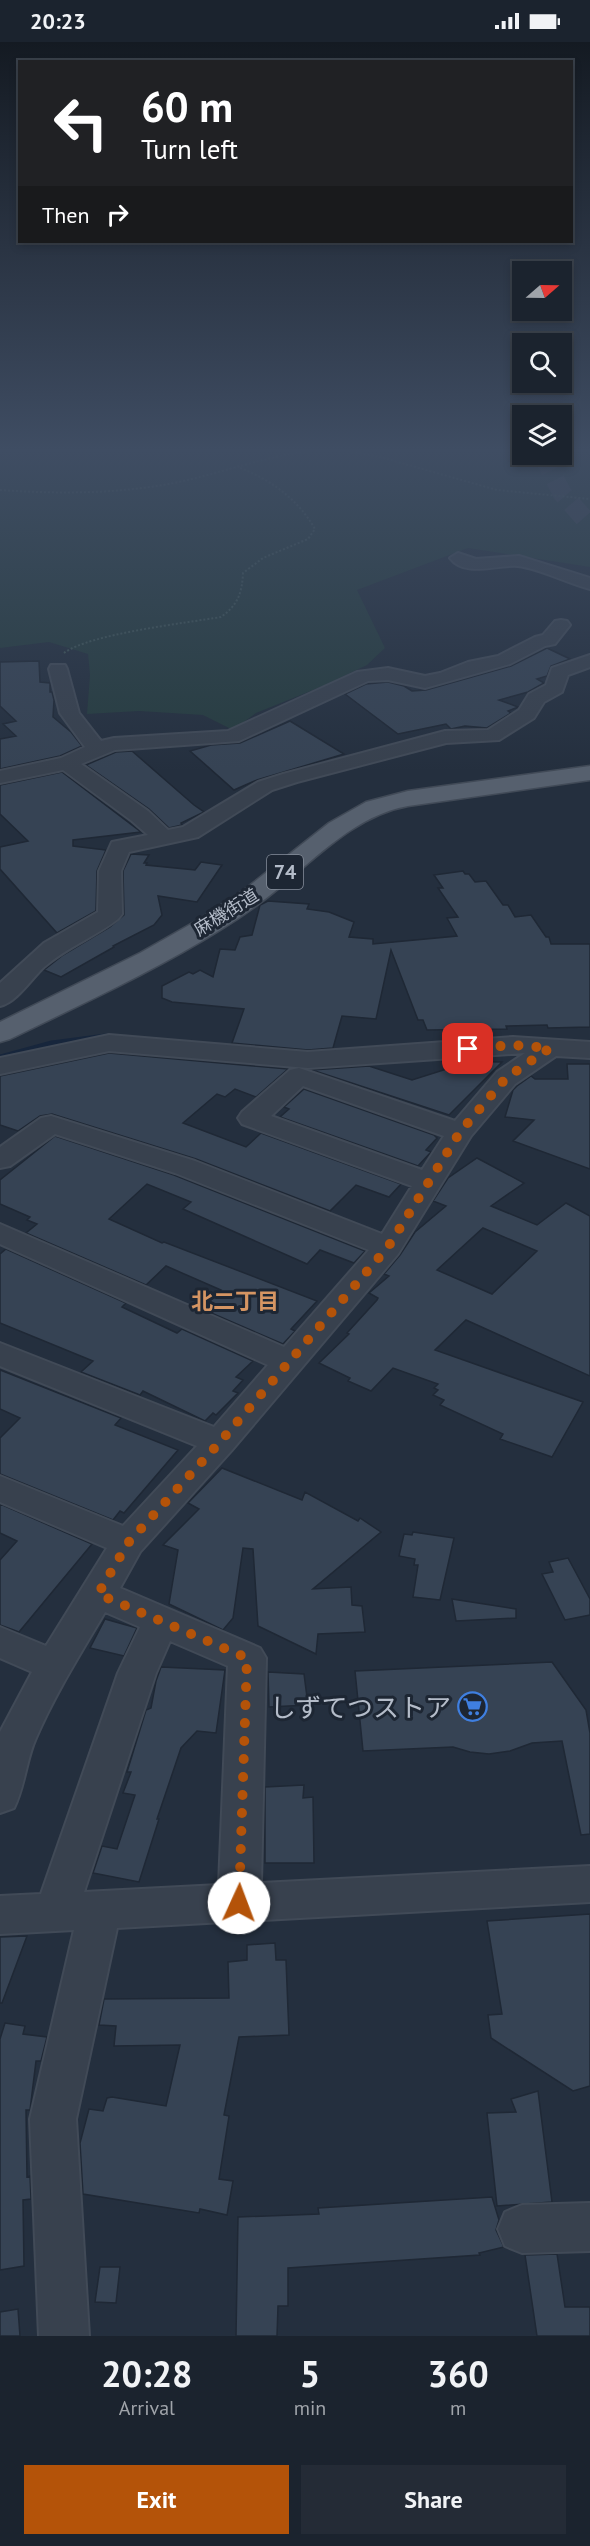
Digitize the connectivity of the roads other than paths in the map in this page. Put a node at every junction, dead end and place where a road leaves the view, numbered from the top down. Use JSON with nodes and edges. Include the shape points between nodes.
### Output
{"nodes":[{"id":1,"x":458,"y":558,"type":"dead end"},
{"id":2,"x":590,"y":584,"type":"edge"},
{"id":3,"x":561,"y":625,"type":"dead end"},
{"id":4,"x":590,"y":661,"type":"edge"},
{"id":5,"x":58,"y":669,"type":"road end"},
{"id":6,"x":97,"y":749,"type":"junction"},
{"id":7,"x":67,"y":763,"type":"junction"},
{"id":8,"x":590,"y":773,"type":"edge"},
{"id":9,"x":0,"y":777,"type":"edge"},
{"id":10,"x":163,"y":837,"type":"junction"},
{"id":11,"x":0,"y":999,"type":"edge"},
{"id":12,"x":0,"y":1033,"type":"edge"},
{"id":13,"x":550,"y":1048,"type":"junction"},
{"id":14,"x":590,"y":1050,"type":"edge"},
{"id":15,"x":0,"y":1066,"type":"edge"},
{"id":16,"x":460,"y":1132,"type":"junction"},
{"id":17,"x":0,"y":1160,"type":"edge"},
{"id":18,"x":429,"y":1182,"type":"junction"},
{"id":19,"x":0,"y":1233,"type":"edge"},
{"id":20,"x":388,"y":1247,"type":"junction"},
{"id":21,"x":0,"y":1354,"type":"edge"},
{"id":22,"x":289,"y":1362,"type":"junction"},
{"id":23,"x":220,"y":1442,"type":"junction"},
{"id":24,"x":0,"y":1488,"type":"edge"},
{"id":25,"x":128,"y":1543,"type":"junction"},
{"id":26,"x":98,"y":1594,"type":"junction"},
{"id":27,"x":161,"y":1621,"type":"junction"},
{"id":28,"x":0,"y":1642,"type":"edge"},
{"id":29,"x":54,"y":1666,"type":"junction"},
{"id":30,"x":8,"y":1738,"type":"edge"},
{"id":31,"x":0,"y":1796,"type":"edge"},
{"id":32,"x":590,"y":1884,"type":"edge"},
{"id":33,"x":239,"y":1903,"type":"junction"},
{"id":34,"x":78,"y":1911,"type":"junction"},
{"id":35,"x":0,"y":1915,"type":"edge"},
{"id":36,"x":590,"y":2227,"type":"edge"},
{"id":37,"x":522,"y":2229,"type":"dead end"},
{"id":38,"x":64,"y":2336,"type":"edge"}],
"edges":[{"from":1,"to":2,"type":"street","via":[[475,564],[519,561]]},
{"from":3,"to":6,"type":"street","via":[[549,640],[504,660],[445,678],[426,682],[388,674],[364,676],[232,737],[153,740]]},
{"from":4,"to":10,"type":"street","via":[[559,672],[555,688],[536,698],[527,714],[492,736],[445,737],[290,778],[265,786],[190,832]]},
{"from":5,"to":6,"type":"street","via":[[64,705],[73,723]]},
{"from":6,"to":7,"type":"street"},
{"from":7,"to":9,"type":"street"},
{"from":7,"to":10,"type":"street"},
{"from":8,"to":12,"type":"main road","name":"麻機街道","number":"74","via":[[378,806],[335,831],[235,909]]},
{"from":10,"to":11,"type":"street","via":[[120,847],[110,871],[110,914],[62,941],[15,980]]},
{"from":13,"to":14,"type":"street"},
{"from":13,"to":15,"type":"street","via":[[513,1045],[308,1060],[109,1043]]},
{"from":13,"to":16,"type":"street","via":[[506,1078]]},
{"from":16,"to":18,"type":"street"},
{"from":16,"to":18,"type":"street","via":[[299,1076],[252,1118]]},
{"from":17,"to":20,"type":"street","via":[[51,1124],[185,1167]]},
{"from":18,"to":20,"type":"street"},
{"from":19,"to":22,"type":"street"},
{"from":20,"to":22,"type":"street"},
{"from":21,"to":23,"type":"street"},
{"from":22,"to":23,"type":"street"},
{"from":23,"to":25,"type":"street"},
{"from":24,"to":25,"type":"street"},
{"from":25,"to":26,"type":"street"},
{"from":26,"to":27,"type":"street"},
{"from":26,"to":29,"type":"street"},
{"from":27,"to":33,"type":"street","via":[[247,1658]]},
{"from":27,"to":34,"type":"street","via":[[137,1673]]},
{"from":28,"to":29,"type":"street"},
{"from":29,"to":30,"type":"street"},
{"from":30,"to":31,"type":"street"},
{"from":32,"to":33,"type":"street"},
{"from":33,"to":34,"type":"street"},
{"from":34,"to":35,"type":"street"},
{"from":34,"to":38,"type":"street","via":[[53,2119]]},
{"from":36,"to":37,"type":"street"}]}
